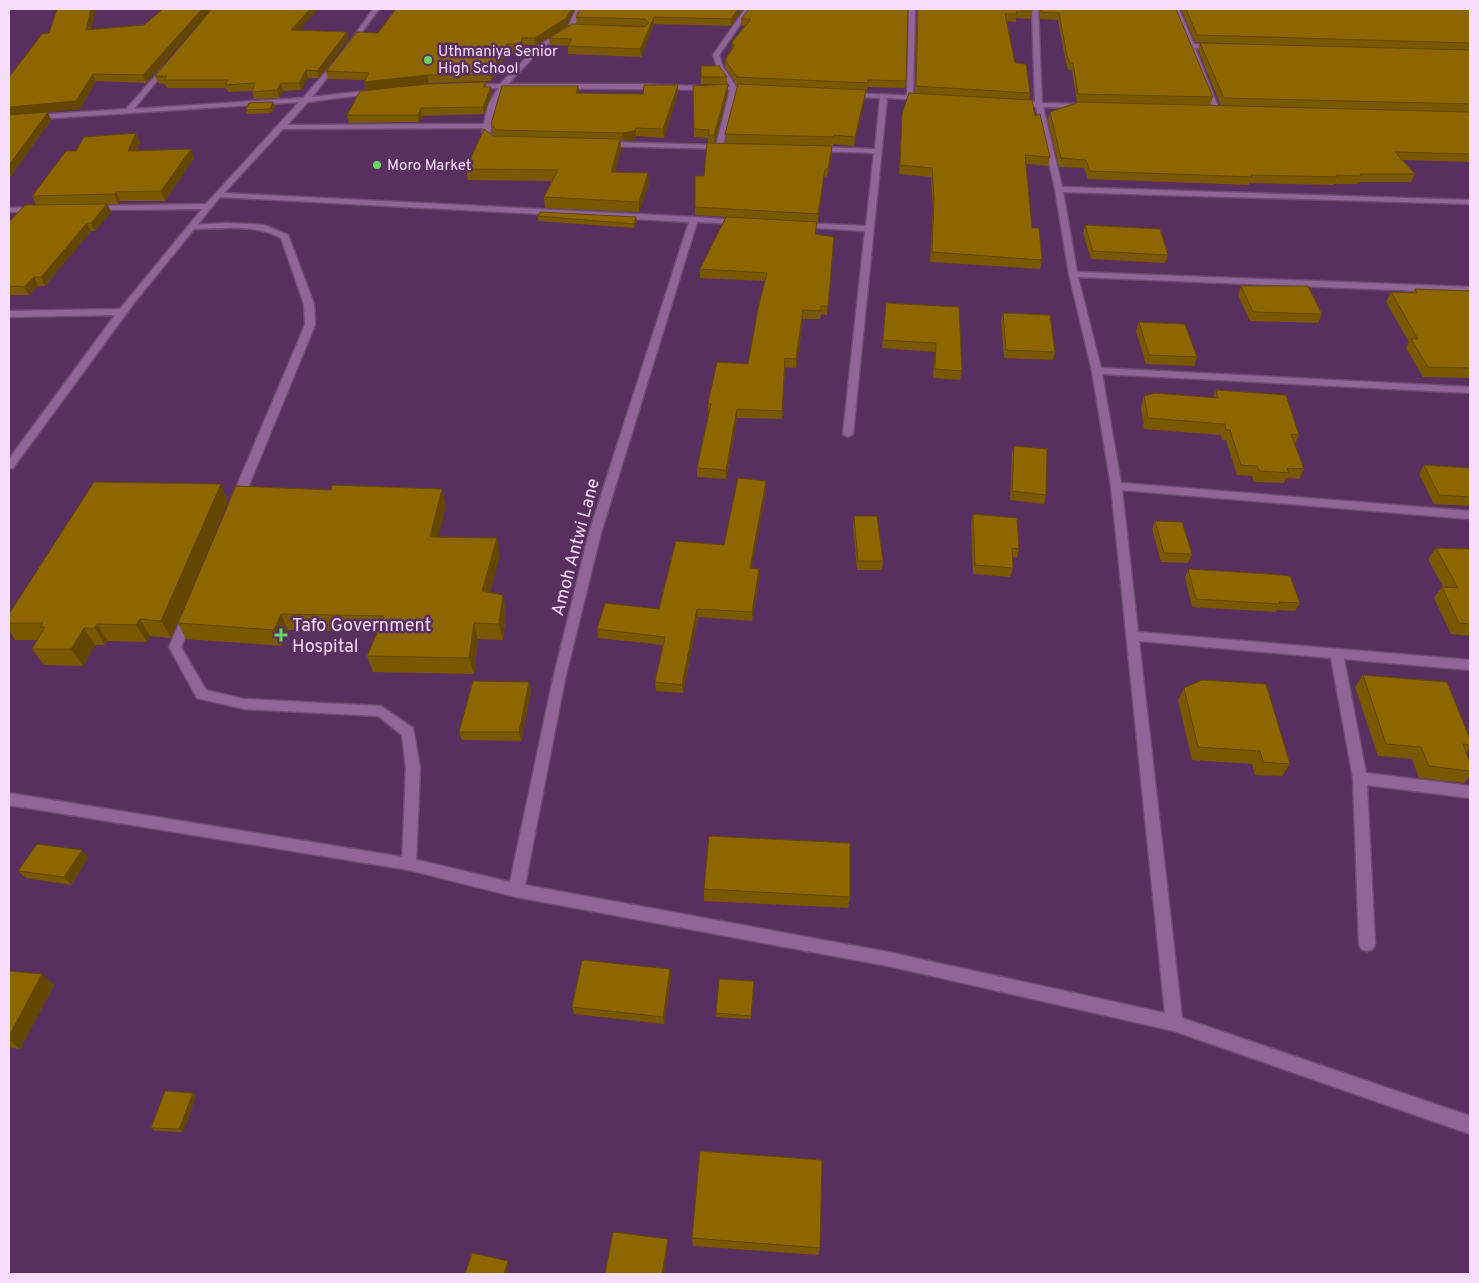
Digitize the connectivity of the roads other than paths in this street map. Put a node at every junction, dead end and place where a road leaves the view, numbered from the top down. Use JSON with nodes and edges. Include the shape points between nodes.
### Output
{"nodes":[{"id":1,"x":376,"y":9,"type":"edge"},
{"id":2,"x":579,"y":9,"type":"edge"},
{"id":3,"x":748,"y":9,"type":"edge"},
{"id":4,"x":912,"y":9,"type":"edge"},
{"id":5,"x":1035,"y":9,"type":"edge"},
{"id":6,"x":1176,"y":9,"type":"edge"},
{"id":7,"x":571,"y":28,"type":"junction"},
{"id":8,"x":580,"y":28,"type":"edge"},
{"id":9,"x":1192,"y":46,"type":"junction"},
{"id":10,"x":1222,"y":47,"type":"edge"},
{"id":11,"x":171,"y":60,"type":"edge"},
{"id":12,"x":503,"y":85,"type":"junction"},
{"id":13,"x":466,"y":86,"type":"edge"},
{"id":14,"x":734,"y":88,"type":"junction"},
{"id":15,"x":759,"y":89,"type":"edge"},
{"id":16,"x":378,"y":92,"type":"edge"},
{"id":17,"x":835,"y":93,"type":"edge"},
{"id":18,"x":884,"y":96,"type":"junction"},
{"id":19,"x":910,"y":97,"type":"junction"},
{"id":20,"x":930,"y":98,"type":"edge"},
{"id":21,"x":303,"y":100,"type":"junction"},
{"id":22,"x":1010,"y":103,"type":"edge"},
{"id":23,"x":1039,"y":105,"type":"junction"},
{"id":24,"x":1089,"y":106,"type":"edge"},
{"id":25,"x":1207,"y":108,"type":"edge"},
{"id":26,"x":1217,"y":108,"type":"junction"},
{"id":27,"x":1227,"y":109,"type":"edge"},
{"id":28,"x":128,"y":111,"type":"junction"},
{"id":29,"x":9,"y":118,"type":"edge"},
{"id":30,"x":487,"y":126,"type":"junction"},
{"id":31,"x":280,"y":127,"type":"junction"},
{"id":32,"x":505,"y":142,"type":"edge"},
{"id":33,"x":593,"y":144,"type":"edge"},
{"id":34,"x":719,"y":147,"type":"junction"},
{"id":35,"x":729,"y":147,"type":"edge"},
{"id":36,"x":809,"y":149,"type":"edge"},
{"id":37,"x":879,"y":151,"type":"junction"},
{"id":38,"x":1059,"y":189,"type":"junction"},
{"id":39,"x":218,"y":194,"type":"junction"},
{"id":40,"x":1470,"y":202,"type":"edge"},
{"id":41,"x":208,"y":206,"type":"junction"},
{"id":42,"x":89,"y":208,"type":"edge"},
{"id":43,"x":49,"y":209,"type":"edge"},
{"id":44,"x":9,"y":210,"type":"edge"},
{"id":45,"x":694,"y":219,"type":"junction"},
{"id":46,"x":752,"y":222,"type":"edge"},
{"id":47,"x":792,"y":225,"type":"edge"},
{"id":48,"x":191,"y":226,"type":"junction"},
{"id":49,"x":870,"y":229,"type":"junction"},
{"id":50,"x":1073,"y":274,"type":"junction"},
{"id":51,"x":1470,"y":290,"type":"edge"},
{"id":52,"x":120,"y":312,"type":"junction"},
{"id":53,"x":9,"y":314,"type":"edge"},
{"id":54,"x":1097,"y":371,"type":"junction"},
{"id":55,"x":1470,"y":390,"type":"edge"},
{"id":56,"x":848,"y":434,"type":"dead end"},
{"id":57,"x":9,"y":466,"type":"edge"},
{"id":58,"x":1116,"y":486,"type":"junction"},
{"id":59,"x":233,"y":509,"type":"edge"},
{"id":60,"x":1470,"y":515,"type":"edge"},
{"id":61,"x":191,"y":610,"type":"edge"},
{"id":62,"x":1133,"y":636,"type":"junction"},
{"id":63,"x":1336,"y":652,"type":"junction"},
{"id":64,"x":1470,"y":664,"type":"edge"},
{"id":65,"x":1360,"y":778,"type":"junction"},
{"id":66,"x":1470,"y":792,"type":"edge"},
{"id":67,"x":11,"y":802,"type":"edge"},
{"id":68,"x":410,"y":864,"type":"junction"},
{"id":69,"x":516,"y":890,"type":"junction"},
{"id":70,"x":1367,"y":944,"type":"dead end"},
{"id":71,"x":1174,"y":1023,"type":"junction"},
{"id":72,"x":1470,"y":1125,"type":"edge"}],
"edges":[{"from":1,"to":21,"type":"street","via":[[320,84]]},
{"from":2,"to":7,"type":"street"},
{"from":3,"to":14,"type":"street","via":[[716,55]]},
{"from":4,"to":19,"type":"street"},
{"from":5,"to":23,"type":"street"},
{"from":6,"to":9,"type":"street"},
{"from":7,"to":8,"type":"street"},
{"from":7,"to":12,"type":"street","via":[[540,47]]},
{"from":9,"to":10,"type":"street"},
{"from":9,"to":26,"type":"street"},
{"from":11,"to":28,"type":"street"},
{"from":12,"to":13,"type":"street"},
{"from":12,"to":14,"type":"street"},
{"from":12,"to":30,"type":"street","via":[[492,105]]},
{"from":14,"to":15,"type":"street"},
{"from":14,"to":34,"type":"street"},
{"from":16,"to":21,"type":"street"},
{"from":17,"to":18,"type":"street"},
{"from":18,"to":19,"type":"street"},
{"from":18,"to":37,"type":"street"},
{"from":19,"to":20,"type":"street"},
{"from":21,"to":28,"type":"street"},
{"from":21,"to":31,"type":"street"},
{"from":22,"to":23,"type":"street"},
{"from":23,"to":24,"type":"street"},
{"from":23,"to":38,"type":"street"},
{"from":25,"to":26,"type":"street"},
{"from":26,"to":27,"type":"street"},
{"from":28,"to":29,"type":"street"},
{"from":30,"to":31,"type":"street"},
{"from":30,"to":32,"type":"street","via":[[489,138]]},
{"from":31,"to":39,"type":"street"},
{"from":33,"to":34,"type":"street"},
{"from":34,"to":35,"type":"street"},
{"from":36,"to":37,"type":"street"},
{"from":37,"to":49,"type":"street"},
{"from":38,"to":40,"type":"street"},
{"from":38,"to":50,"type":"street"},
{"from":39,"to":41,"type":"street"},
{"from":39,"to":45,"type":"street"},
{"from":41,"to":42,"type":"street"},
{"from":41,"to":48,"type":"street"},
{"from":43,"to":44,"type":"street"},
{"from":45,"to":46,"type":"street"},
{"from":45,"to":69,"type":"street","name":"Amoh Antwi Lane","via":[[595,533],[559,679]]},
{"from":47,"to":49,"type":"street"},
{"from":48,"to":52,"type":"street"},
{"from":48,"to":59,"type":"street","via":[[260,226],[276,231],[285,237],[309,304],[310,325]]},
{"from":49,"to":56,"type":"street"},
{"from":50,"to":51,"type":"street"},
{"from":50,"to":54,"type":"street"},
{"from":52,"to":53,"type":"street"},
{"from":52,"to":57,"type":"street"},
{"from":54,"to":55,"type":"street"},
{"from":54,"to":58,"type":"street"},
{"from":58,"to":60,"type":"street"},
{"from":58,"to":62,"type":"street"},
{"from":61,"to":68,"type":"street","via":[[175,647],[202,694],[244,704],[380,711],[408,732],[413,768]]},
{"from":62,"to":63,"type":"street"},
{"from":62,"to":71,"type":"street"},
{"from":63,"to":64,"type":"street"},
{"from":63,"to":65,"type":"street"},
{"from":65,"to":66,"type":"street"},
{"from":65,"to":70,"type":"street"},
{"from":67,"to":68,"type":"street"},
{"from":68,"to":69,"type":"street"},
{"from":69,"to":71,"type":"street","via":[[888,959]]},
{"from":71,"to":72,"type":"street"}]}
